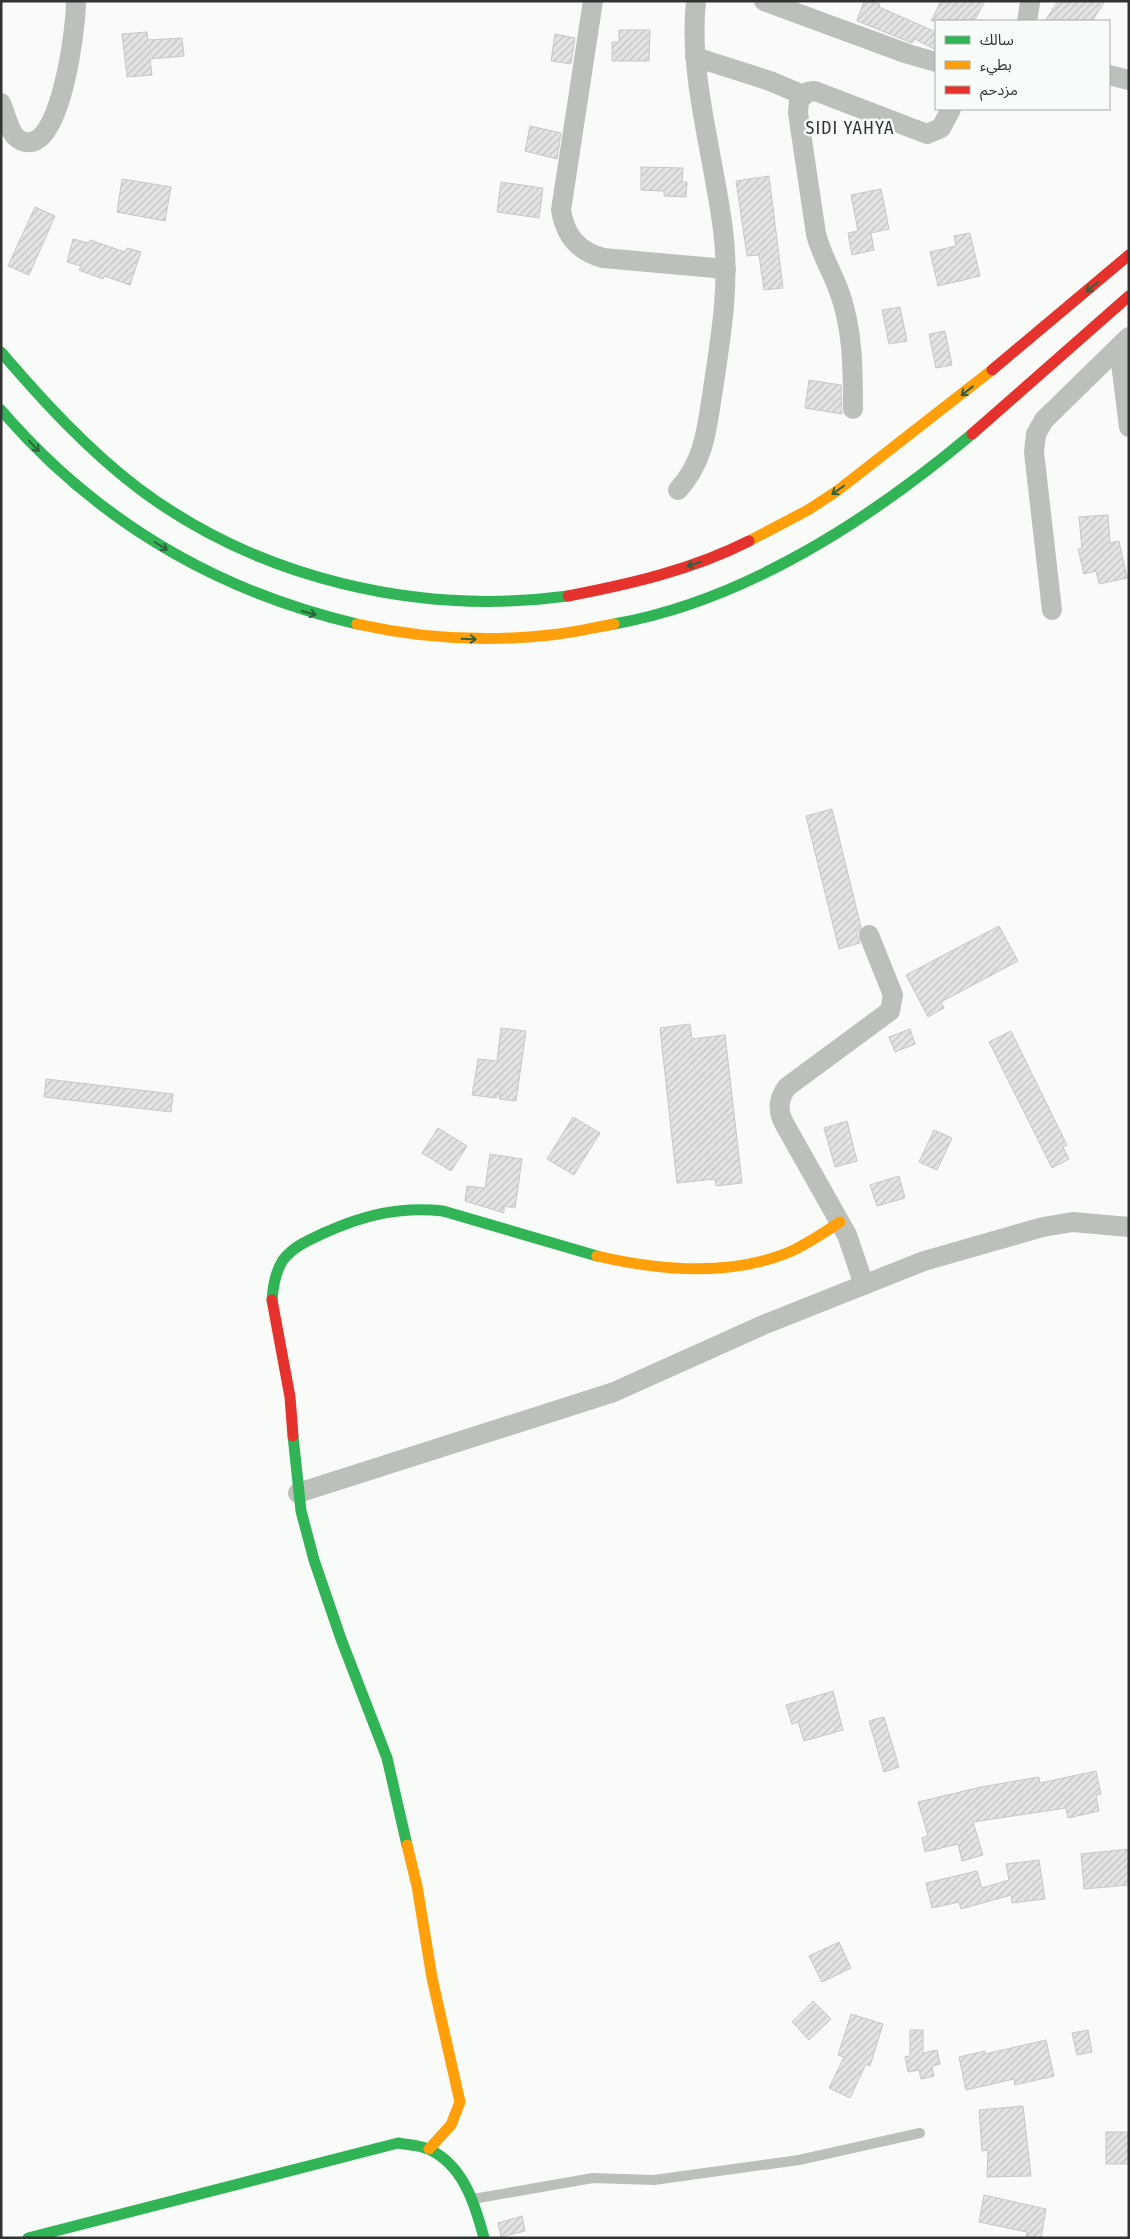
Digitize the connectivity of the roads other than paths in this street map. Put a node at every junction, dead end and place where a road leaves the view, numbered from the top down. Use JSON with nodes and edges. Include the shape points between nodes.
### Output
{"nodes":[{"id":1,"x":76,"y":1,"type":"edge"},
{"id":2,"x":594,"y":1,"type":"edge"},
{"id":3,"x":696,"y":1,"type":"edge"},
{"id":4,"x":764,"y":1,"type":"edge"},
{"id":5,"x":695,"y":57,"type":"junction"},
{"id":6,"x":935,"y":62,"type":"edge"},
{"id":7,"x":1110,"y":75,"type":"edge"},
{"id":8,"x":1129,"y":80,"type":"edge"},
{"id":9,"x":803,"y":95,"type":"junction"},
{"id":10,"x":1,"y":103,"type":"edge"},
{"id":11,"x":950,"y":110,"type":"edge"},
{"id":12,"x":1129,"y":255,"type":"edge"},
{"id":13,"x":726,"y":270,"type":"junction"},
{"id":14,"x":1128,"y":299,"type":"edge"},
{"id":15,"x":1124,"y":342,"type":"edge"},
{"id":16,"x":1,"y":352,"type":"edge"},
{"id":17,"x":853,"y":409,"type":"dead end"},
{"id":18,"x":1,"y":410,"type":"edge"},
{"id":19,"x":1129,"y":427,"type":"edge"},
{"id":20,"x":678,"y":490,"type":"dead end"},
{"id":21,"x":1052,"y":610,"type":"dead end"},
{"id":22,"x":869,"y":935,"type":"dead end"},
{"id":23,"x":840,"y":1222,"type":"junction"},
{"id":24,"x":1129,"y":1227,"type":"edge"},
{"id":25,"x":864,"y":1285,"type":"junction"},
{"id":26,"x":298,"y":1493,"type":"junction"},
{"id":27,"x":920,"y":2133,"type":"dead end"},
{"id":28,"x":429,"y":2149,"type":"junction"},
{"id":29,"x":473,"y":2199,"type":"junction"},
{"id":30,"x":28,"y":2238,"type":"edge"},
{"id":31,"x":484,"y":2238,"type":"edge"}],
"edges":[{"from":1,"to":10,"type":"street","via":[[75,27],[65,79],[42,136],[36,141],[20,140],[14,134]]},
{"from":2,"to":13,"type":"street","via":[[561,210],[570,237],[579,248],[603,258]]},
{"from":3,"to":5,"type":"street"},
{"from":4,"to":6,"type":"street"},
{"from":5,"to":9,"type":"street"},
{"from":5,"to":13,"type":"street","via":[[723,231]]},
{"from":7,"to":8,"type":"street"},
{"from":9,"to":11,"type":"street","via":[[815,91],[927,134],[941,128]]},
{"from":9,"to":17,"type":"street","via":[[797,107],[812,214],[818,243],[846,315],[851,340]]},
{"from":12,"to":16,"type":"main road","one_way":true,"via":[[975,386],[839,490],[806,511],[738,546],[665,574],[616,587],[541,599],[414,600],[334,584],[258,557],[185,520],[128,479],[55,410]]},
{"from":13,"to":20,"type":"street","via":[[724,312],[706,436],[699,460]]},
{"from":18,"to":14,"type":"main road","one_way":true,"via":[[38,450],[100,504],[168,551],[241,588],[300,611],[398,633],[486,640],[544,636],[603,628],[679,608],[753,579],[824,540],[930,468]]},
{"from":15,"to":19,"type":"street"},
{"from":15,"to":21,"type":"street","via":[[1058,406],[1036,434],[1034,452]]},
{"from":22,"to":23,"type":"street","via":[[893,995],[890,1011],[787,1087],[780,1101],[781,1118]]},
{"from":23,"to":25,"type":"street"},
{"from":23,"to":26,"type":"main road","via":[[784,1254],[734,1267],[654,1266],[597,1256],[420,1207],[371,1213],[300,1244],[281,1263],[272,1289],[290,1397]]},
{"from":24,"to":25,"type":"street","via":[[1073,1222],[1043,1227],[924,1261]]},
{"from":25,"to":26,"type":"street","via":[[763,1325],[614,1392]]},
{"from":26,"to":28,"type":"main road","via":[[309,1541],[338,1630],[387,1758],[451,2055],[460,2102],[451,2125]]},
{"from":27,"to":29,"type":"lane","via":[[770,2164],[654,2180],[593,2178]]},
{"from":28,"to":29,"type":"main road","via":[[454,2168]]},
{"from":28,"to":30,"type":"main road","via":[[398,2143]]},
{"from":29,"to":31,"type":"main road"}]}
